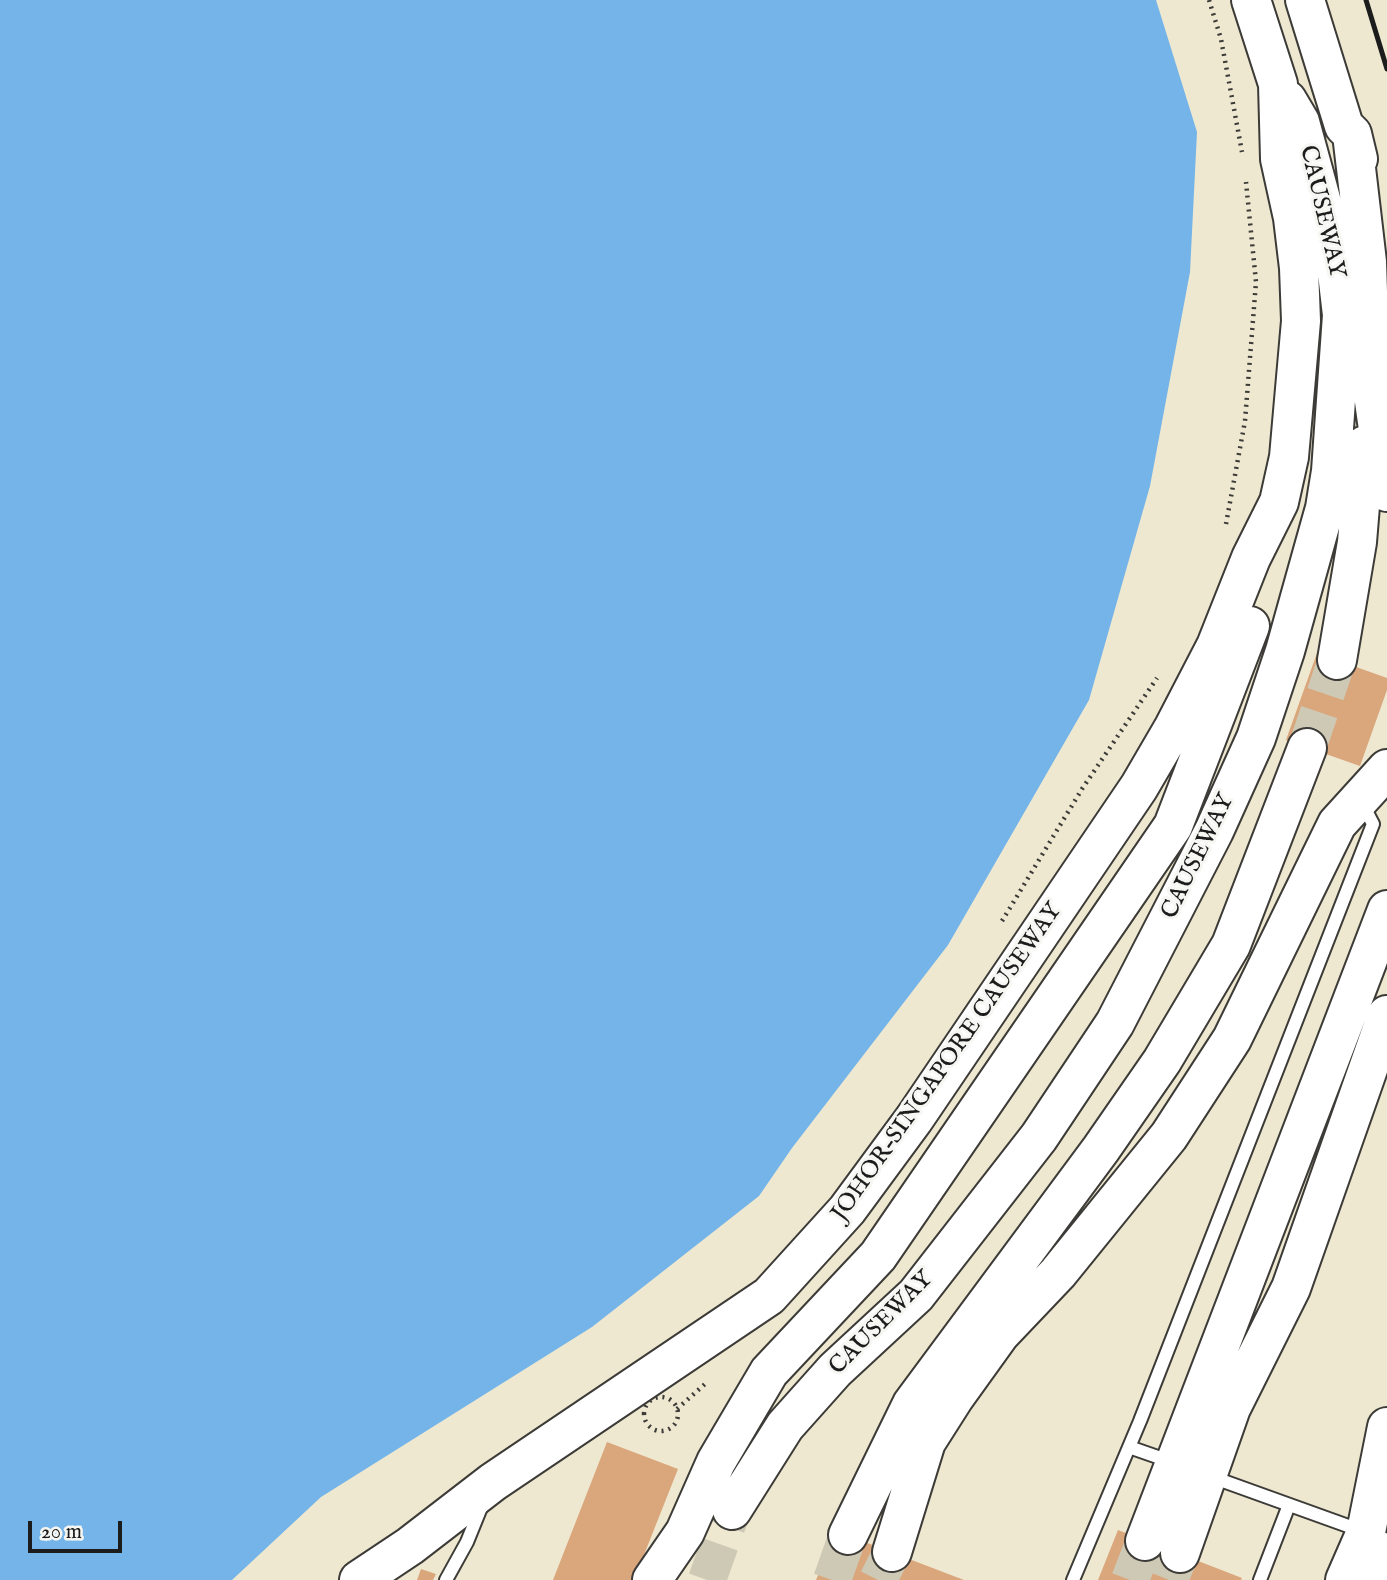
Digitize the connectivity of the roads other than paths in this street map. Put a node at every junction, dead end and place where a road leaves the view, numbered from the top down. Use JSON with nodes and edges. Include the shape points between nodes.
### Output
{"nodes":[{"id":1,"x":1251,"y":0,"type":"edge"},
{"id":2,"x":1305,"y":0,"type":"edge"},
{"id":3,"x":1323,"y":0,"type":"edge"},
{"id":4,"x":1278,"y":84,"type":"junction"},
{"id":5,"x":1352,"y":134,"type":"junction"},
{"id":6,"x":1387,"y":273,"type":"edge"},
{"id":7,"x":1371,"y":380,"type":"junction"},
{"id":8,"x":1387,"y":492,"type":"edge"},
{"id":9,"x":1268,"y":525,"type":"junction"},
{"id":10,"x":1337,"y":660,"type":"tunnel mouth"},
{"id":11,"x":1256,"y":738,"type":"junction"},
{"id":12,"x":1204,"y":745,"type":"junction"},
{"id":13,"x":1307,"y":748,"type":"tunnel mouth"},
{"id":14,"x":1387,"y":769,"type":"edge"},
{"id":15,"x":1189,"y":785,"type":"junction"},
{"id":16,"x":1136,"y":790,"type":"junction"},
{"id":17,"x":1360,"y":800,"type":"junction"},
{"id":18,"x":1387,"y":910,"type":"edge"},
{"id":19,"x":1387,"y":1015,"type":"edge"},
{"id":20,"x":1387,"y":1427,"type":"edge"},
{"id":21,"x":1129,"y":1447,"type":"junction"},
{"id":22,"x":1192,"y":1470,"type":"junction"},
{"id":23,"x":493,"y":1482,"type":"junction"},
{"id":24,"x":1387,"y":1500,"type":"edge"},
{"id":25,"x":1289,"y":1505,"type":"junction"},
{"id":26,"x":732,"y":1510,"type":"tunnel mouth"},
{"id":27,"x":848,"y":1535,"type":"tunnel mouth"},
{"id":28,"x":1380,"y":1542,"type":"edge"},
{"id":29,"x":410,"y":1546,"type":"junction"},
{"id":30,"x":1162,"y":1547,"type":"tunnel mouth"},
{"id":31,"x":892,"y":1552,"type":"tunnel mouth"},
{"id":32,"x":359,"y":1580,"type":"edge"},
{"id":33,"x":376,"y":1580,"type":"edge"},
{"id":34,"x":446,"y":1580,"type":"edge"},
{"id":35,"x":652,"y":1580,"type":"edge"},
{"id":36,"x":1073,"y":1580,"type":"edge"},
{"id":37,"x":1260,"y":1580,"type":"edge"},
{"id":38,"x":1345,"y":1580,"type":"edge"},
{"id":39,"x":1362,"y":1580,"type":"edge"},
{"id":40,"x":1380,"y":1580,"type":"edge"}],
"edges":[{"from":1,"to":4,"type":"highway","name":"JOHOR–SINGAPORE CAUSEWAY"},
{"from":2,"to":5,"type":"highway","via":[[1344,126]]},
{"from":3,"to":5,"type":"highway","via":[[1357,122]]},
{"from":4,"to":9,"type":"highway","name":"JOHOR–SINGAPORE CAUSEWAY","via":[[1280,159],[1293,218],[1301,321],[1289,457],[1279,502]]},
{"from":4,"to":11,"type":"highway","name":"CAUSEWAY","via":[[1300,122],[1334,247],[1342,315],[1325,508]]},
{"from":5,"to":6,"type":"highway"},
{"from":5,"to":7,"type":"highway","name":"CAUSEWAY","via":[[1367,262]]},
{"from":7,"to":8,"type":"highway","name":"CAUSEWAY"},
{"from":7,"to":10,"type":"highway","name":"CAUSEWAY","via":[[1357,541]]},
{"from":9,"to":12,"type":"highway","name":"CAUSEWAY","via":[[1266,575],[1245,643]]},
{"from":9,"to":16,"type":"highway","name":"JOHOR–SINGAPORE CAUSEWAY","via":[[1216,646]]},
{"from":11,"to":15,"type":"highway"},
{"from":11,"to":26,"type":"highway","name":"CAUSEWAY","via":[[1214,831],[1115,1023],[1038,1137],[916,1295],[835,1370],[785,1426]]},
{"from":12,"to":15,"type":"highway","name":"CAUSEWAY"},
{"from":12,"to":16,"type":"highway","name":"JOHOR–SINGAPORE CAUSEWAY"},
{"from":13,"to":27,"type":"highway","via":[[1231,945],[1162,1061],[1101,1149],[912,1404]]},
{"from":14,"to":17,"type":"highway"},
{"from":15,"to":35,"type":"highway","name":"CAUSEWAY","via":[[1173,826],[878,1256],[769,1372],[716,1462],[685,1532]]},
{"from":16,"to":23,"type":"highway","name":"JOHOR–SINGAPORE CAUSEWAY","via":[[907,1129],[847,1210],[769,1296]]},
{"from":17,"to":21,"type":"lane","via":[[1373,824]]},
{"from":17,"to":31,"type":"highway","via":[[1337,824],[1233,1039],[1169,1136],[1058,1273],[1000,1334],[926,1442]]},
{"from":18,"to":22,"type":"highway","via":[[1208,1374]]},
{"from":19,"to":22,"type":"highway","via":[[1291,1288],[1231,1408]]},
{"from":20,"to":28,"type":"highway"},
{"from":21,"to":22,"type":"lane"},
{"from":21,"to":36,"type":"lane"},
{"from":22,"to":25,"type":"lane"},
{"from":22,"to":30,"type":"highway"},
{"from":23,"to":29,"type":"highway","name":"JOHOR–SINGAPORE CAUSEWAY"},
{"from":23,"to":34,"type":"lane"},
{"from":24,"to":28,"type":"highway"},
{"from":25,"to":28,"type":"lane"},
{"from":25,"to":37,"type":"lane"},
{"from":28,"to":38,"type":"highway"},
{"from":28,"to":39,"type":"highway"},
{"from":28,"to":40,"type":"highway"},
{"from":29,"to":32,"type":"highway","name":"JOHOR–SINGAPORE CAUSEWAY"},
{"from":29,"to":33,"type":"highway"}]}
